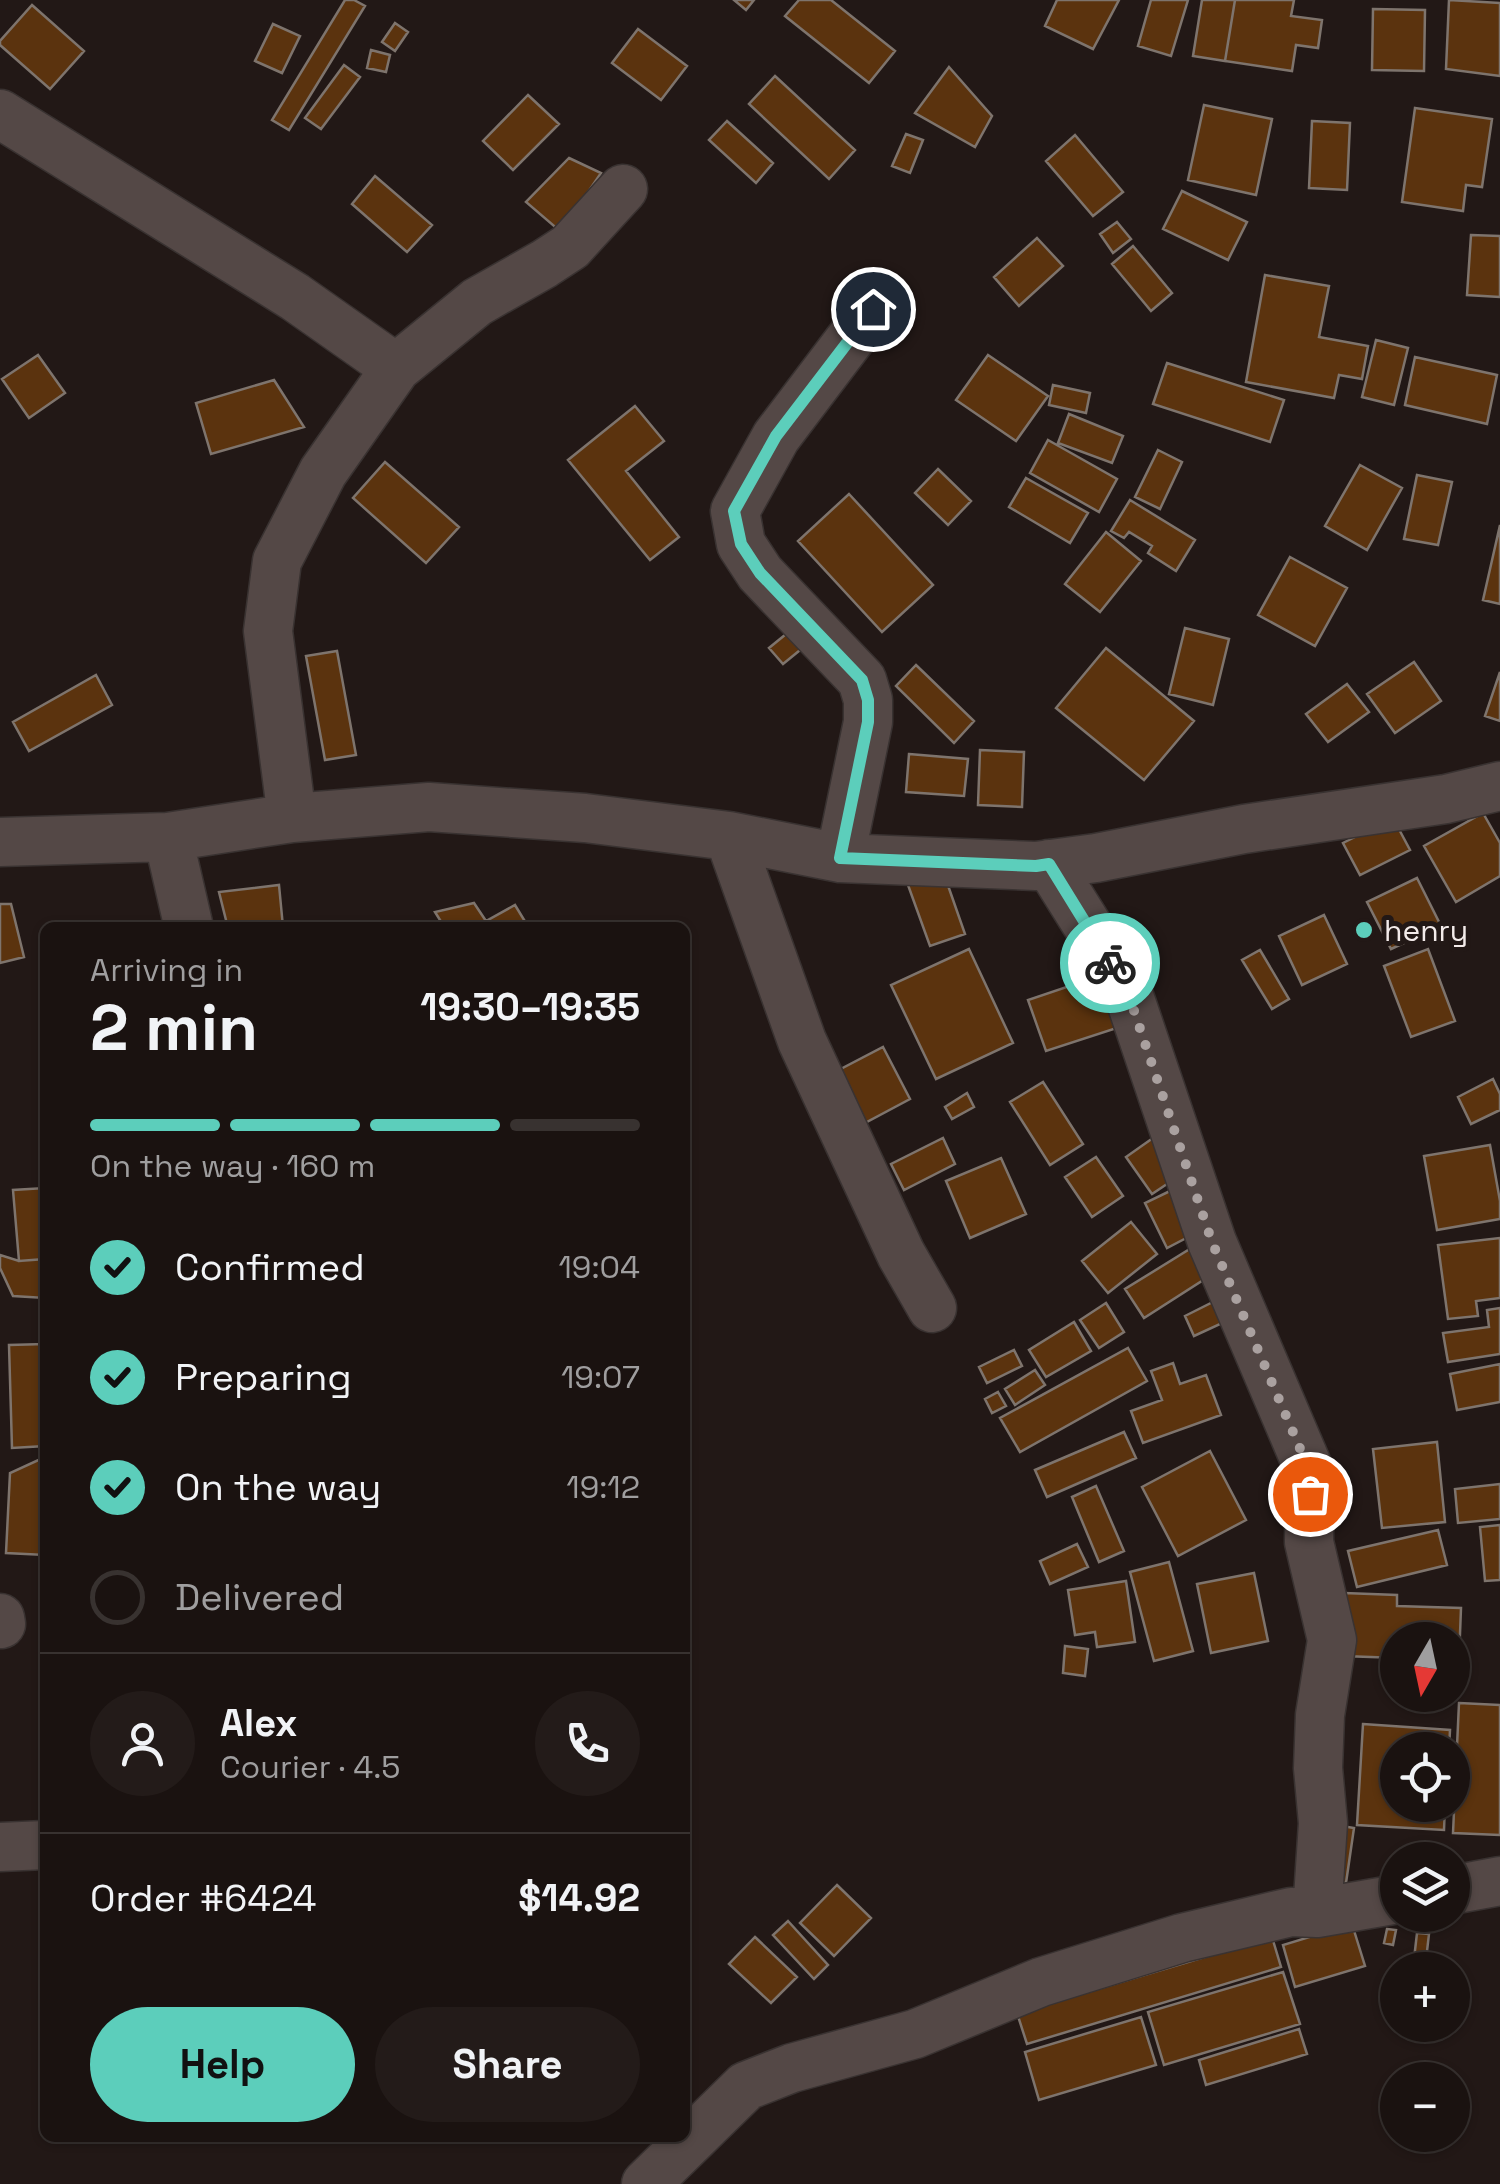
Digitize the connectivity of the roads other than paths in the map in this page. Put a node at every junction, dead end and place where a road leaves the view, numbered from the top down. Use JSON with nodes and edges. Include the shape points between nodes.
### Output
{"nodes":[{"id":1,"x":0,"y":114,"type":"edge"},
{"id":2,"x":623,"y":189,"type":"dead end"},
{"id":3,"x":873,"y":309,"type":"dead end"},
{"id":4,"x":396,"y":368,"type":"junction"},
{"id":5,"x":1500,"y":786,"type":"edge"},
{"id":6,"x":292,"y":818,"type":"junction"},
{"id":7,"x":730,"y":836,"type":"junction"},
{"id":8,"x":168,"y":837,"type":"junction"},
{"id":9,"x":0,"y":842,"type":"edge"},
{"id":10,"x":840,"y":858,"type":"junction"},
{"id":11,"x":1049,"y":864,"type":"junction"},
{"id":12,"x":189,"y":922,"type":"edge"},
{"id":13,"x":932,"y":1308,"type":"dead end"},
{"id":14,"x":40,"y":1845,"type":"edge"},
{"id":15,"x":0,"y":1846,"type":"edge"},
{"id":16,"x":1500,"y":1882,"type":"edge"},
{"id":17,"x":1470,"y":1887,"type":"edge"},
{"id":18,"x":1380,"y":1902,"type":"edge"},
{"id":19,"x":1317,"y":1913,"type":"junction"},
{"id":20,"x":690,"y":2141,"type":"edge"},
{"id":21,"x":689,"y":2142,"type":"edge"},
{"id":22,"x":646,"y":2184,"type":"edge"}],
"edges":[{"from":1,"to":4,"type":"street","via":[[295,297]]},
{"from":2,"to":4,"type":"street","via":[[570,247],[477,302]]},
{"from":3,"to":10,"type":"street","via":[[776,436],[734,511],[741,544],[760,573],[862,680],[868,722]]},
{"from":4,"to":6,"type":"street","via":[[323,472],[277,562],[268,631]]},
{"from":5,"to":11,"type":"street"},
{"from":6,"to":7,"type":"street","via":[[428,807]]},
{"from":6,"to":8,"type":"street"},
{"from":7,"to":10,"type":"street"},
{"from":7,"to":13,"type":"street","via":[[802,1041]]},
{"from":8,"to":9,"type":"street"},
{"from":8,"to":12,"type":"street"},
{"from":10,"to":11,"type":"street"},
{"from":11,"to":19,"type":"street","via":[[1126,987],[1212,1242],[1310,1472],[1310,1542],[1332,1640],[1318,1768],[1323,1823]]},
{"from":14,"to":15,"type":"street"},
{"from":16,"to":17,"type":"street"},
{"from":18,"to":19,"type":"street"},
{"from":19,"to":20,"type":"street","via":[[1291,1912],[1164,1944],[1040,1982],[915,2034],[792,2068],[746,2086]]},
{"from":21,"to":22,"type":"street"}]}
